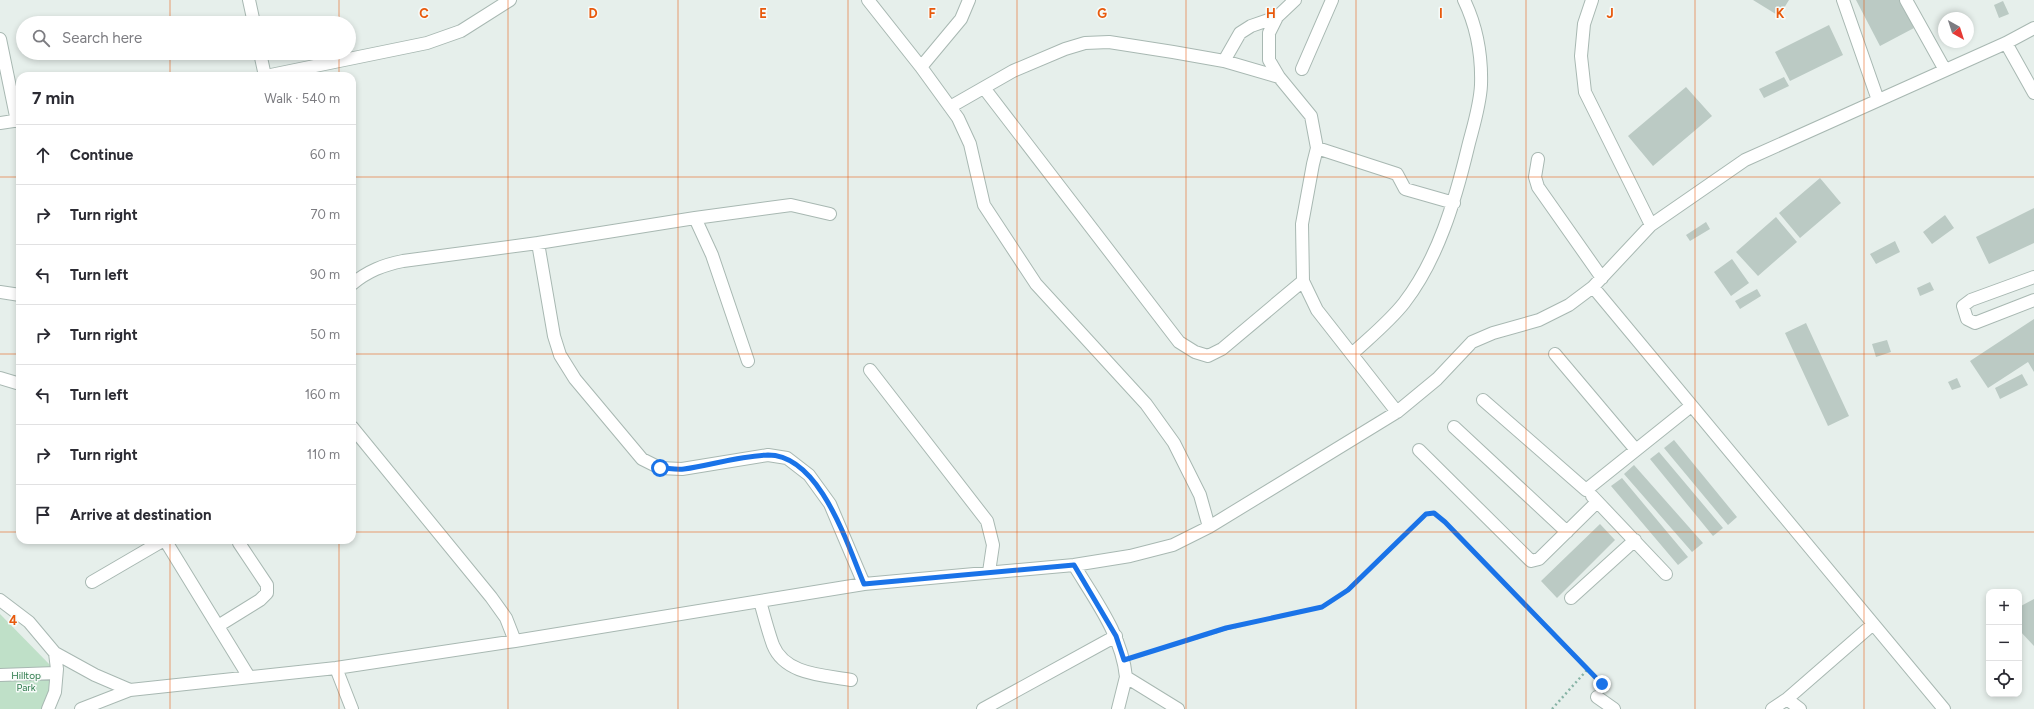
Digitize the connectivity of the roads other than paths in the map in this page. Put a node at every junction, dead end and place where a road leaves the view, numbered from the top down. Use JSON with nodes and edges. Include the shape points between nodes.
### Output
{"nodes":[{"id":1,"x":249,"y":0,"type":"edge"},
{"id":2,"x":510,"y":0,"type":"edge"},
{"id":3,"x":868,"y":0,"type":"edge"},
{"id":4,"x":969,"y":0,"type":"edge"},
{"id":5,"x":1295,"y":0,"type":"edge"},
{"id":6,"x":1332,"y":0,"type":"edge"},
{"id":7,"x":1464,"y":0,"type":"edge"},
{"id":8,"x":1592,"y":0,"type":"edge"},
{"id":9,"x":1843,"y":0,"type":"edge"},
{"id":10,"x":1906,"y":0,"type":"edge"},
{"id":11,"x":252,"y":16,"type":"edge"},
{"id":12,"x":1277,"y":17,"type":"junction"},
{"id":13,"x":2034,"y":28,"type":"edge"},
{"id":14,"x":0,"y":39,"type":"edge"},
{"id":15,"x":2006,"y":43,"type":"junction"},
{"id":16,"x":356,"y":57,"type":"edge"},
{"id":17,"x":262,"y":60,"type":"edge"},
{"id":18,"x":344,"y":60,"type":"edge"},
{"id":19,"x":1224,"y":61,"type":"junction"},
{"id":20,"x":921,"y":67,"type":"junction"},
{"id":21,"x":1302,"y":69,"type":"dead end"},
{"id":22,"x":1945,"y":70,"type":"junction"},
{"id":23,"x":264,"y":72,"type":"edge"},
{"id":24,"x":285,"y":72,"type":"edge"},
{"id":25,"x":1278,"y":77,"type":"junction"},
{"id":26,"x":984,"y":88,"type":"junction"},
{"id":27,"x":2034,"y":93,"type":"edge"},
{"id":28,"x":1878,"y":100,"type":"junction"},
{"id":29,"x":950,"y":107,"type":"junction"},
{"id":30,"x":16,"y":111,"type":"edge"},
{"id":31,"x":16,"y":120,"type":"edge"},
{"id":32,"x":0,"y":124,"type":"edge"},
{"id":33,"x":1318,"y":148,"type":"junction"},
{"id":34,"x":1538,"y":158,"type":"dead end"},
{"id":35,"x":1454,"y":203,"type":"junction"},
{"id":36,"x":830,"y":214,"type":"dead end"},
{"id":37,"x":695,"y":218,"type":"junction"},
{"id":38,"x":1651,"y":225,"type":"junction"},
{"id":39,"x":538,"y":243,"type":"junction"},
{"id":40,"x":2034,"y":277,"type":"edge"},
{"id":41,"x":1602,"y":278,"type":"junction"},
{"id":42,"x":356,"y":281,"type":"edge"},
{"id":43,"x":1303,"y":281,"type":"junction"},
{"id":44,"x":1593,"y":287,"type":"junction"},
{"id":45,"x":0,"y":292,"type":"edge"},
{"id":46,"x":16,"y":294,"type":"edge"},
{"id":47,"x":2034,"y":300,"type":"edge"},
{"id":48,"x":1352,"y":354,"type":"junction"},
{"id":49,"x":1555,"y":354,"type":"dead end"},
{"id":50,"x":748,"y":361,"type":"dead end"},
{"id":51,"x":870,"y":370,"type":"dead end"},
{"id":52,"x":0,"y":378,"type":"edge"},
{"id":53,"x":16,"y":383,"type":"edge"},
{"id":54,"x":1483,"y":400,"type":"dead end"},
{"id":55,"x":1691,"y":406,"type":"junction"},
{"id":56,"x":1396,"y":412,"type":"junction"},
{"id":57,"x":1454,"y":427,"type":"dead end"},
{"id":58,"x":356,"y":432,"type":"edge"},
{"id":59,"x":1419,"y":450,"type":"dead end"},
{"id":60,"x":1636,"y":450,"type":"junction"},
{"id":61,"x":1586,"y":490,"type":"junction"},
{"id":62,"x":1598,"y":502,"type":"junction"},
{"id":63,"x":1209,"y":527,"type":"junction"},
{"id":64,"x":1567,"y":532,"type":"junction"},
{"id":65,"x":1634,"y":540,"type":"junction"},
{"id":66,"x":157,"y":544,"type":"edge"},
{"id":67,"x":167,"y":544,"type":"edge"},
{"id":68,"x":240,"y":544,"type":"edge"},
{"id":69,"x":1074,"y":565,"type":"junction"},
{"id":70,"x":989,"y":572,"type":"junction"},
{"id":71,"x":1666,"y":574,"type":"dead end"},
{"id":72,"x":92,"y":582,"type":"dead end"},
{"id":73,"x":864,"y":584,"type":"junction"},
{"id":74,"x":1571,"y":598,"type":"dead end"},
{"id":75,"x":0,"y":600,"type":"edge"},
{"id":76,"x":760,"y":601,"type":"junction"},
{"id":77,"x":1872,"y":625,"type":"junction"},
{"id":78,"x":218,"y":626,"type":"junction"},
{"id":79,"x":1116,"y":636,"type":"junction"},
{"id":80,"x":515,"y":641,"type":"junction"},
{"id":81,"x":54,"y":653,"type":"junction"},
{"id":82,"x":336,"y":668,"type":"junction"},
{"id":83,"x":56,"y":673,"type":"junction"},
{"id":84,"x":0,"y":675,"type":"edge"},
{"id":85,"x":249,"y":677,"type":"junction"},
{"id":86,"x":1126,"y":677,"type":"junction"},
{"id":87,"x":851,"y":680,"type":"dead end"},
{"id":88,"x":130,"y":690,"type":"junction"},
{"id":89,"x":1601,"y":694,"type":"road end"},
{"id":90,"x":1787,"y":699,"type":"junction"},
{"id":91,"x":48,"y":709,"type":"edge"},
{"id":92,"x":81,"y":709,"type":"edge"},
{"id":93,"x":352,"y":709,"type":"edge"},
{"id":94,"x":983,"y":709,"type":"edge"},
{"id":95,"x":1118,"y":709,"type":"edge"},
{"id":96,"x":1178,"y":709,"type":"edge"},
{"id":97,"x":1614,"y":709,"type":"edge"},
{"id":98,"x":1772,"y":709,"type":"edge"},
{"id":99,"x":1800,"y":709,"type":"edge"},
{"id":100,"x":1944,"y":709,"type":"edge"}],
"edges":[{"from":1,"to":11,"type":"street"},
{"from":2,"to":16,"type":"street","via":[[461,31],[427,43]]},
{"from":3,"to":20,"type":"street"},
{"from":4,"to":20,"type":"street","via":[[961,19]]},
{"from":5,"to":12,"type":"street"},
{"from":6,"to":21,"type":"street"},
{"from":7,"to":35,"type":"street","via":[[1474,20],[1480,53],[1481,86]]},
{"from":8,"to":38,"type":"street","via":[[1584,24],[1581,56],[1585,92]]},
{"from":9,"to":28,"type":"street"},
{"from":10,"to":22,"type":"street"},
{"from":12,"to":19,"type":"street","via":[[1251,26],[1240,33]]},
{"from":12,"to":25,"type":"street","via":[[1269,33],[1269,60]]},
{"from":13,"to":15,"type":"street"},
{"from":14,"to":30,"type":"street"},
{"from":15,"to":22,"type":"street"},
{"from":15,"to":27,"type":"street"},
{"from":17,"to":23,"type":"street"},
{"from":18,"to":24,"type":"street"},
{"from":19,"to":25,"type":"street"},
{"from":19,"to":26,"type":"street","via":[[1109,42],[1085,43],[1064,49],[1014,71]]},
{"from":20,"to":29,"type":"street"},
{"from":22,"to":28,"type":"street"},
{"from":25,"to":33,"type":"street","via":[[1311,116]]},
{"from":26,"to":29,"type":"street"},
{"from":26,"to":43,"type":"street","via":[[1179,342],[1195,352],[1208,356],[1222,349]]},
{"from":28,"to":38,"type":"street","via":[[1745,160]]},
{"from":29,"to":63,"type":"street","via":[[970,144],[984,205],[999,230],[1036,284],[1146,404],[1174,443],[1200,495]]},
{"from":31,"to":32,"type":"street"},
{"from":33,"to":35,"type":"street","via":[[1397,174],[1405,189]]},
{"from":33,"to":43,"type":"street","via":[[1302,224]]},
{"from":34,"to":41,"type":"street","via":[[1535,177],[1538,187]]},
{"from":35,"to":48,"type":"street","via":[[1425,269],[1404,303]]},
{"from":36,"to":37,"type":"street","via":[[791,205]]},
{"from":37,"to":39,"type":"street"},
{"from":37,"to":50,"type":"street","via":[[712,255]]},
{"from":38,"to":41,"type":"street"},
{"from":39,"to":42,"type":"street","via":[[383,265]]},
{"from":39,"to":73,"type":"street","via":[[554,336],[560,355],[575,379],[642,459],[660,468],[682,469],[768,455],[787,458],[809,475],[830,504]]},
{"from":40,"to":47,"type":"street","via":[[1971,300],[1963,306],[1967,319],[1975,323]]},
{"from":41,"to":44,"type":"street"},
{"from":43,"to":48,"type":"street","via":[[1317,310]]},
{"from":44,"to":55,"type":"street"},
{"from":44,"to":56,"type":"street","via":[[1569,305],[1539,320],[1472,342],[1438,379]]},
{"from":45,"to":46,"type":"street"},
{"from":48,"to":56,"type":"street"},
{"from":49,"to":60,"type":"street"},
{"from":51,"to":70,"type":"street","via":[[987,522],[993,546]]},
{"from":52,"to":53,"type":"street"},
{"from":54,"to":61,"type":"street"},
{"from":55,"to":60,"type":"street"},
{"from":55,"to":77,"type":"street"},
{"from":56,"to":63,"type":"street"},
{"from":57,"to":64,"type":"street"},
{"from":58,"to":80,"type":"street","via":[[491,597],[506,618]]},
{"from":59,"to":64,"type":"street","via":[[1531,560],[1539,559]]},
{"from":60,"to":61,"type":"street"},
{"from":61,"to":62,"type":"street"},
{"from":62,"to":64,"type":"street"},
{"from":62,"to":65,"type":"street"},
{"from":63,"to":69,"type":"street","via":[[1174,545],[1130,556]]},
{"from":65,"to":71,"type":"street"},
{"from":65,"to":74,"type":"street"},
{"from":66,"to":72,"type":"street"},
{"from":67,"to":78,"type":"street"},
{"from":68,"to":78,"type":"street","via":[[267,584],[267,592],[260,600]]},
{"from":69,"to":70,"type":"street"},
{"from":69,"to":79,"type":"street"},
{"from":70,"to":73,"type":"street"},
{"from":73,"to":76,"type":"street"},
{"from":75,"to":81,"type":"street","via":[[29,622]]},
{"from":76,"to":80,"type":"street"},
{"from":76,"to":87,"type":"street","via":[[774,646],[787,663],[800,670]]},
{"from":77,"to":90,"type":"street"},
{"from":77,"to":100,"type":"street"},
{"from":78,"to":85,"type":"street"},
{"from":79,"to":86,"type":"street","via":[[1124,660]]},
{"from":79,"to":94,"type":"street"},
{"from":80,"to":82,"type":"street"},
{"from":81,"to":83,"type":"street"},
{"from":81,"to":88,"type":"street"},
{"from":82,"to":85,"type":"street"},
{"from":82,"to":93,"type":"street"},
{"from":83,"to":84,"type":"street"},
{"from":83,"to":91,"type":"street","via":[[55,692]]},
{"from":85,"to":88,"type":"street"},
{"from":86,"to":95,"type":"street"},
{"from":86,"to":96,"type":"street"},
{"from":88,"to":92,"type":"street"},
{"from":89,"to":97,"type":"street"},
{"from":90,"to":98,"type":"street"},
{"from":90,"to":99,"type":"street"}]}
